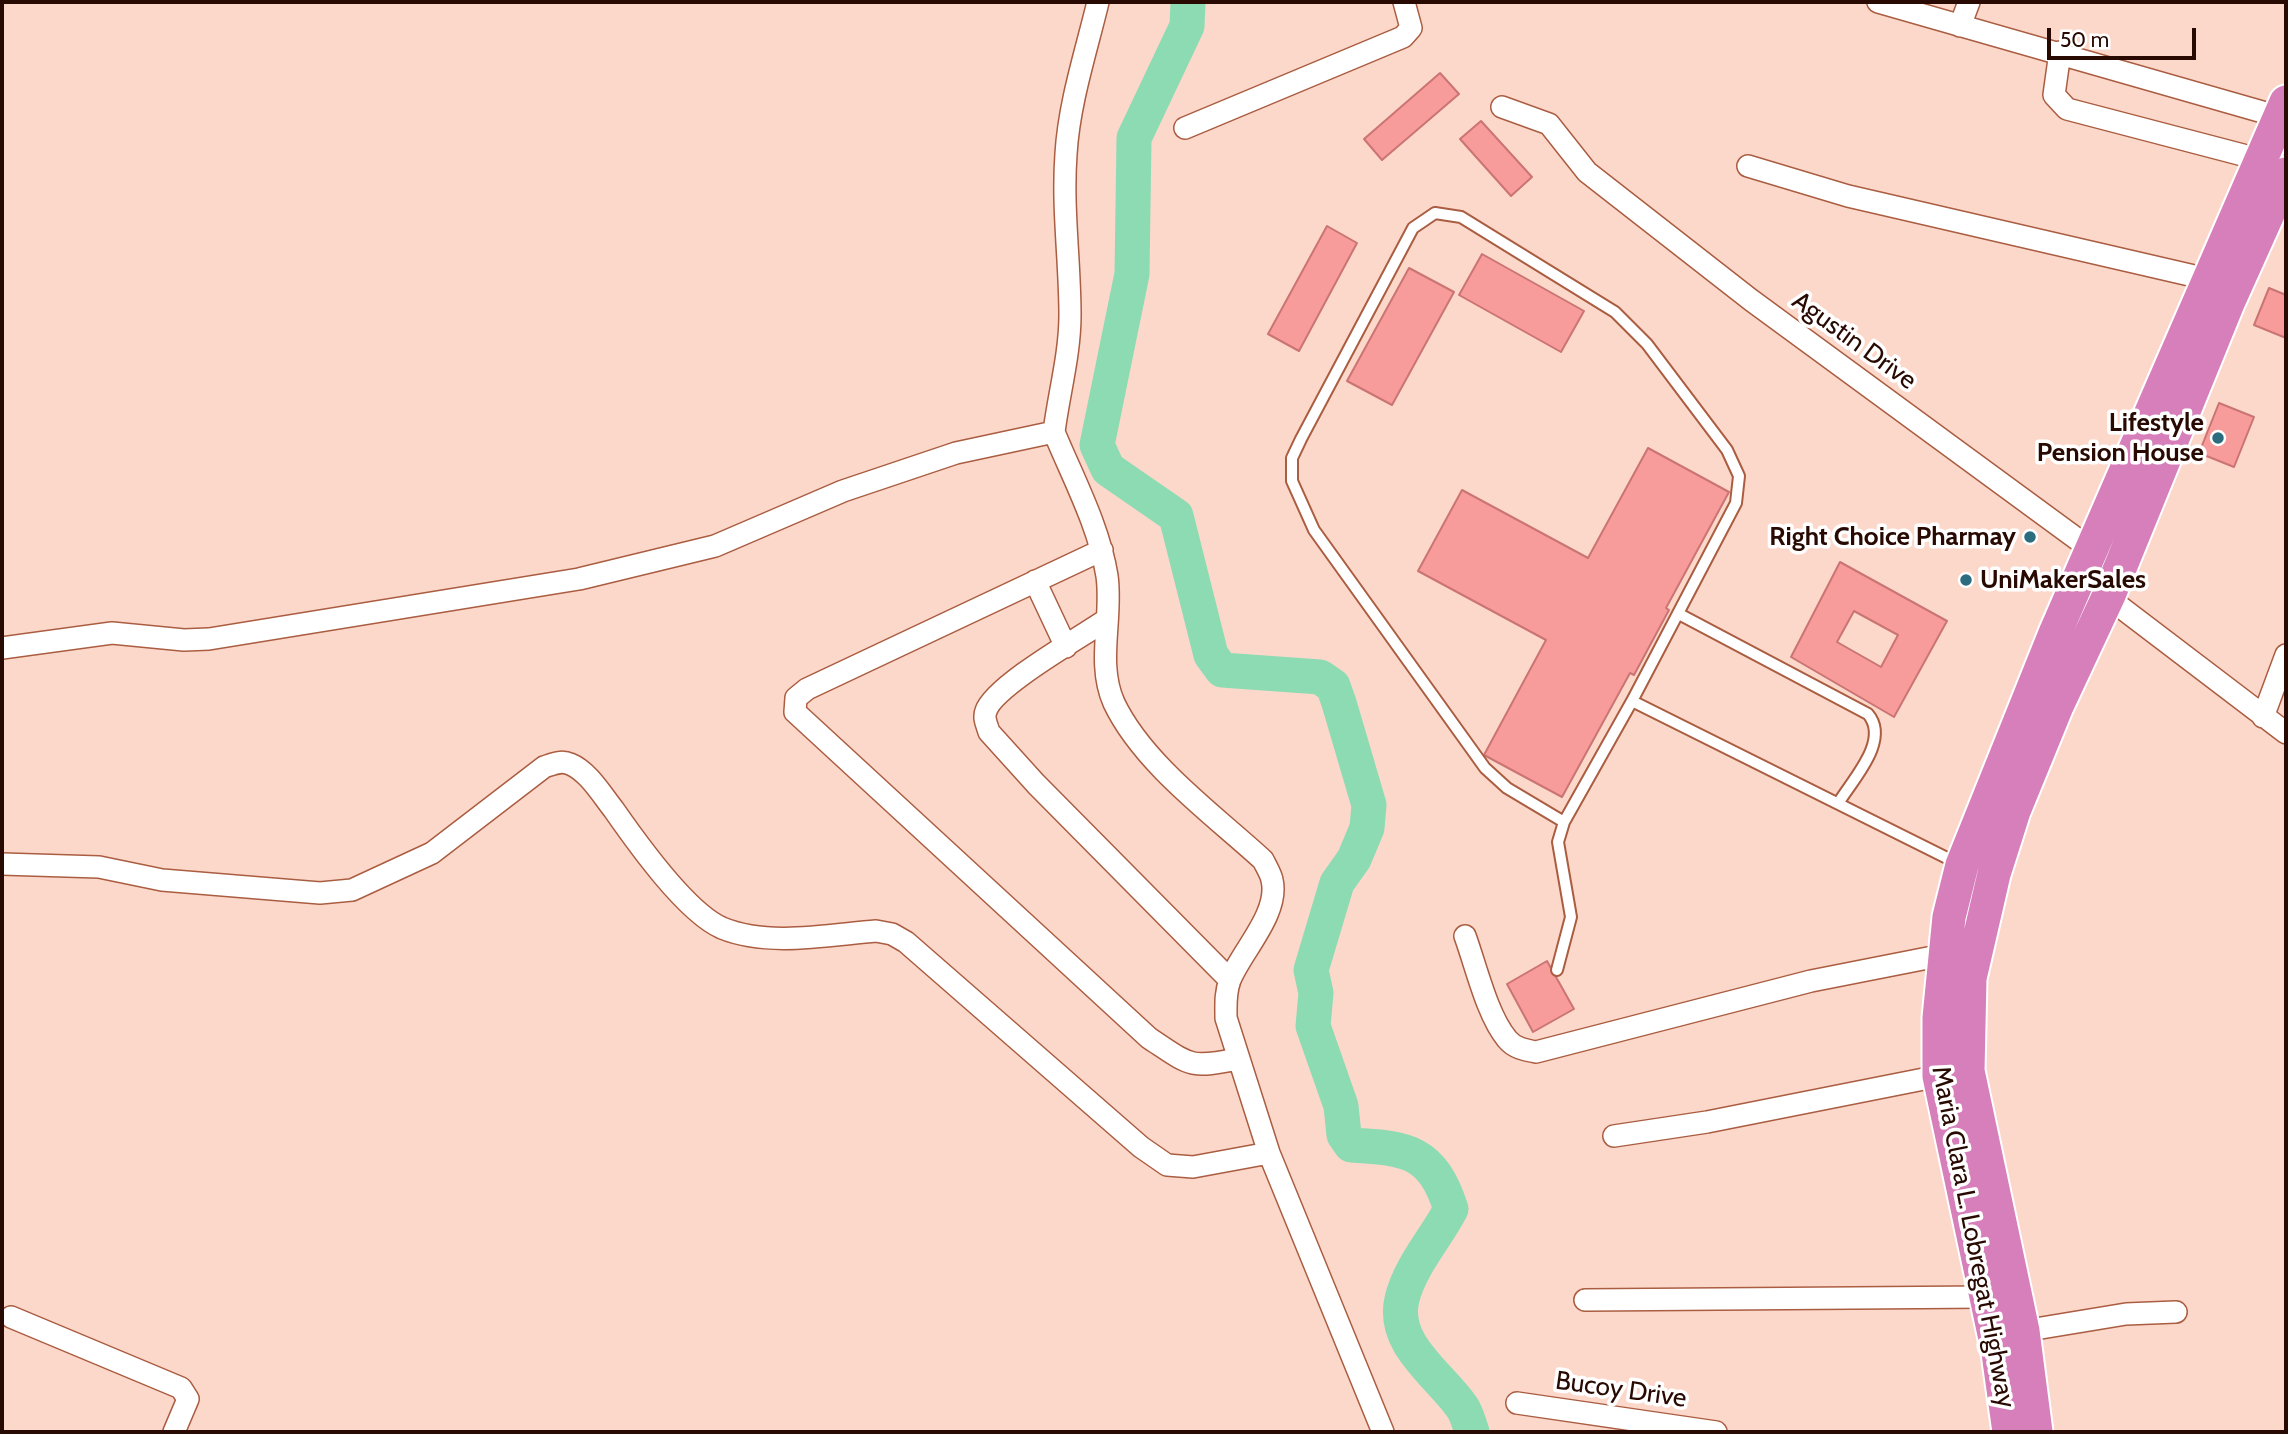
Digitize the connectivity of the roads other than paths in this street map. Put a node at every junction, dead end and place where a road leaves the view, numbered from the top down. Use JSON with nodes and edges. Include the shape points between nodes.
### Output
{"nodes":[{"id":1,"x":1098,"y":2,"type":"edge"},
{"id":2,"x":1404,"y":2,"type":"edge"},
{"id":3,"x":1878,"y":2,"type":"edge"},
{"id":4,"x":1969,"y":2,"type":"edge"},
{"id":5,"x":1960,"y":26,"type":"junction"},
{"id":6,"x":2060,"y":52,"type":"junction"},
{"id":7,"x":1502,"y":107,"type":"dead end"},
{"id":8,"x":2283,"y":110,"type":"edge"},
{"id":9,"x":1185,"y":128,"type":"dead end"},
{"id":10,"x":1748,"y":166,"type":"dead end"},
{"id":11,"x":2279,"y":177,"type":"edge"},
{"id":12,"x":2207,"y":279,"type":"junction"},
{"id":13,"x":1054,"y":432,"type":"junction"},
{"id":14,"x":1102,"y":550,"type":"junction"},
{"id":15,"x":2087,"y":563,"type":"junction"},
{"id":16,"x":1035,"y":581,"type":"junction"},
{"id":17,"x":2109,"y":595,"type":"junction"},
{"id":18,"x":1679,"y":614,"type":"junction"},
{"id":19,"x":1106,"y":620,"type":"junction"},
{"id":20,"x":1066,"y":647,"type":"junction"},
{"id":21,"x":2,"y":648,"type":"edge"},
{"id":22,"x":2286,"y":655,"type":"edge"},
{"id":23,"x":1632,"y":701,"type":"junction"},
{"id":24,"x":2263,"y":717,"type":"junction"},
{"id":25,"x":2286,"y":733,"type":"edge"},
{"id":26,"x":1839,"y":802,"type":"junction"},
{"id":27,"x":1564,"y":822,"type":"junction"},
{"id":28,"x":2,"y":864,"type":"edge"},
{"id":29,"x":1978,"y":869,"type":"junction"},
{"id":30,"x":1465,"y":936,"type":"dead end"},
{"id":31,"x":1943,"y":955,"type":"junction"},
{"id":32,"x":1557,"y":970,"type":"dead end"},
{"id":33,"x":1230,"y":980,"type":"junction"},
{"id":34,"x":1237,"y":1059,"type":"junction"},
{"id":35,"x":1939,"y":1076,"type":"junction"},
{"id":36,"x":1614,"y":1136,"type":"dead end"},
{"id":37,"x":1269,"y":1153,"type":"junction"},
{"id":38,"x":1987,"y":1297,"type":"junction"},
{"id":39,"x":1585,"y":1300,"type":"dead end"},
{"id":40,"x":2176,"y":1312,"type":"dead end"},
{"id":41,"x":11,"y":1317,"type":"dead end"},
{"id":42,"x":2023,"y":1331,"type":"junction"},
{"id":43,"x":1517,"y":1403,"type":"dead end"},
{"id":44,"x":174,"y":1432,"type":"edge"},
{"id":45,"x":1383,"y":1432,"type":"edge"},
{"id":46,"x":1716,"y":1432,"type":"edge"},
{"id":47,"x":2009,"y":1432,"type":"edge"},
{"id":48,"x":2036,"y":1432,"type":"edge"}],
"edges":[{"from":1,"to":13,"type":"street","via":[[1066,151],[1063,208],[1069,347]]},
{"from":2,"to":9,"type":"street","via":[[1411,28],[1403,37]]},
{"from":3,"to":5,"type":"street"},
{"from":4,"to":5,"type":"street"},
{"from":5,"to":6,"type":"street"},
{"from":6,"to":8,"type":"street"},
{"from":6,"to":11,"type":"street","via":[[2054,95],[2067,109]]},
{"from":7,"to":15,"type":"street","name":"Agustin Drive","via":[[1549,124],[1587,172]]},
{"from":8,"to":11,"type":"highway","name":"Maria Clara L. Lobregat Highway"},
{"from":10,"to":12,"type":"street","via":[[1848,196]]},
{"from":11,"to":12,"type":"highway","name":"Maria Clara L. Lobregat Highway"},
{"from":11,"to":17,"type":"highway","name":"Maria Clara L. Lobregat Highway"},
{"from":12,"to":15,"type":"highway","name":"Maria Clara L. Lobregat Highway"},
{"from":13,"to":14,"type":"street"},
{"from":13,"to":21,"type":"street","via":[[956,453],[844,491],[715,546],[579,579],[209,639],[112,633]]},
{"from":14,"to":16,"type":"street"},
{"from":14,"to":19,"type":"street"},
{"from":15,"to":17,"type":"street","name":"Agustin Drive"},
{"from":15,"to":29,"type":"highway","name":"Maria Clara L. Lobregat Highway"},
{"from":16,"to":20,"type":"street"},
{"from":16,"to":34,"type":"street","via":[[807,689],[796,698],[795,712],[1149,1038],[1200,1066]]},
{"from":17,"to":24,"type":"street","name":"Agustin Drive"},
{"from":17,"to":29,"type":"highway","name":"Maria Clara L. Lobregat Highway","via":[[2014,811]]},
{"from":18,"to":23,"type":"lane"},
{"from":18,"to":26,"type":"lane","via":[[1874,721],[1874,746]]},
{"from":18,"to":27,"type":"lane","via":[[1736,503],[1739,476],[1727,450],[1647,344],[1615,312],[1461,217],[1435,213],[1423,218],[1413,228],[1301,439],[1292,458],[1292,481],[1314,530],[1464,743],[1507,788]]},
{"from":19,"to":20,"type":"street"},
{"from":19,"to":33,"type":"street","via":[[1104,652],[1113,701],[1137,741],[1263,860],[1273,882],[1261,927]]},
{"from":20,"to":33,"type":"street","via":[[992,701],[985,712],[989,732]]},
{"from":22,"to":24,"type":"street"},
{"from":23,"to":26,"type":"lane"},
{"from":23,"to":27,"type":"lane"},
{"from":24,"to":25,"type":"street","name":"Agustin Drive"},
{"from":26,"to":29,"type":"lane","via":[[1939,856]]},
{"from":27,"to":32,"type":"lane","via":[[1558,842],[1571,917]]},
{"from":28,"to":37,"type":"street","via":[[99,867],[162,880],[320,893],[352,890],[432,853],[544,767],[570,764],[597,788],[690,905],[720,927],[780,937],[892,934],[1167,1165],[1193,1167]]},
{"from":29,"to":31,"type":"highway","name":"Maria Clara L. Lobregat Highway"},
{"from":29,"to":42,"type":"highway","name":"Maria Clara L. Lobregat Highway","via":[[1968,1071]]},
{"from":30,"to":31,"type":"street","via":[[1508,1041],[1536,1052],[1811,981]]},
{"from":31,"to":35,"type":"highway","name":"Maria Clara L. Lobregat Highway"},
{"from":33,"to":34,"type":"street","via":[[1226,1018]]},
{"from":34,"to":37,"type":"street"},
{"from":35,"to":36,"type":"street"},
{"from":35,"to":38,"type":"highway","name":"Maria Clara L. Lobregat Highway"},
{"from":37,"to":45,"type":"street"},
{"from":38,"to":39,"type":"street"},
{"from":38,"to":47,"type":"highway","name":"Maria Clara L. Lobregat Highway"},
{"from":40,"to":42,"type":"street","via":[[2126,1314]]},
{"from":41,"to":44,"type":"street","via":[[181,1388],[188,1399]]},
{"from":42,"to":48,"type":"highway","name":"Maria Clara L. Lobregat Highway"},
{"from":43,"to":46,"type":"street","name":"Bucoy Drive"}]}
